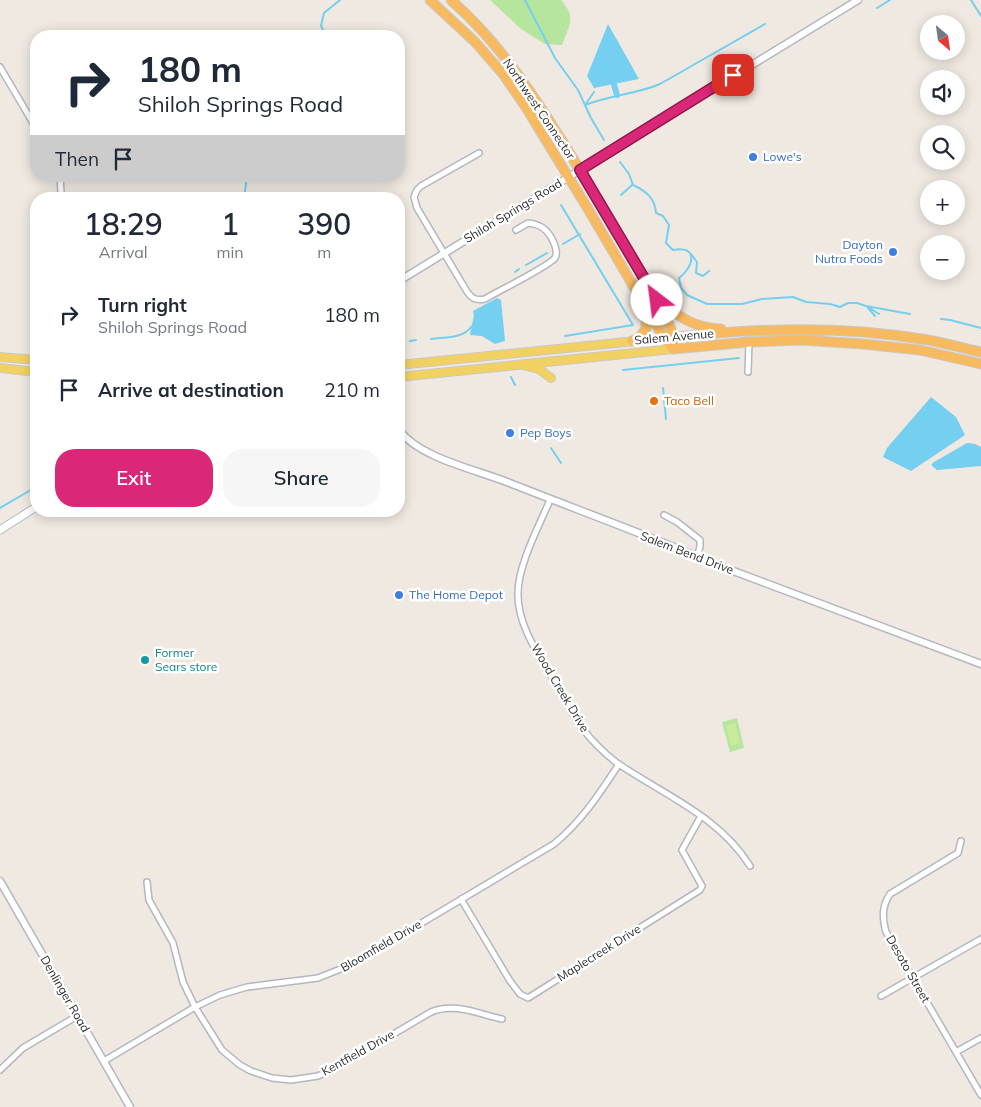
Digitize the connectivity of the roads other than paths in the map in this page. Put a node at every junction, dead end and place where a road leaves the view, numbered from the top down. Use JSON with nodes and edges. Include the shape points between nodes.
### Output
{"nodes":[{"id":1,"x":430,"y":0,"type":"edge"},
{"id":2,"x":450,"y":0,"type":"edge"},
{"id":3,"x":858,"y":0,"type":"edge"},
{"id":4,"x":0,"y":67,"type":"edge"},
{"id":5,"x":30,"y":118,"type":"edge"},
{"id":6,"x":479,"y":153,"type":"dead end"},
{"id":7,"x":580,"y":170,"type":"junction"},
{"id":8,"x":569,"y":177,"type":"junction"},
{"id":9,"x":516,"y":230,"type":"dead end"},
{"id":10,"x":445,"y":252,"type":"junction"},
{"id":11,"x":405,"y":277,"type":"edge"},
{"id":12,"x":648,"y":286,"type":"junction"},
{"id":13,"x":640,"y":296,"type":"junction"},
{"id":14,"x":754,"y":330,"type":"junction"},
{"id":15,"x":669,"y":338,"type":"junction"},
{"id":16,"x":922,"y":338,"type":"junction"},
{"id":17,"x":632,"y":341,"type":"junction"},
{"id":18,"x":749,"y":342,"type":"junction"},
{"id":19,"x":838,"y":342,"type":"junction"},
{"id":20,"x":673,"y":349,"type":"junction"},
{"id":21,"x":920,"y":350,"type":"junction"},
{"id":22,"x":981,"y":352,"type":"edge"},
{"id":23,"x":0,"y":357,"type":"edge"},
{"id":24,"x":981,"y":357,"type":"edge"},
{"id":25,"x":30,"y":360,"type":"edge"},
{"id":26,"x":405,"y":364,"type":"edge"},
{"id":27,"x":519,"y":364,"type":"junction"},
{"id":28,"x":981,"y":364,"type":"edge"},
{"id":29,"x":0,"y":368,"type":"edge"},
{"id":30,"x":30,"y":371,"type":"edge"},
{"id":31,"x":748,"y":372,"type":"dead end"},
{"id":32,"x":405,"y":376,"type":"edge"},
{"id":33,"x":550,"y":378,"type":"dead end"},
{"id":34,"x":405,"y":437,"type":"edge"},
{"id":35,"x":550,"y":500,"type":"junction"},
{"id":36,"x":30,"y":512,"type":"edge"},
{"id":37,"x":664,"y":515,"type":"dead end"},
{"id":38,"x":0,"y":530,"type":"edge"},
{"id":39,"x":697,"y":557,"type":"junction"},
{"id":40,"x":981,"y":664,"type":"edge"},
{"id":41,"x":619,"y":764,"type":"junction"},
{"id":42,"x":701,"y":816,"type":"junction"},
{"id":43,"x":961,"y":841,"type":"dead end"},
{"id":44,"x":750,"y":866,"type":"dead end"},
{"id":45,"x":0,"y":881,"type":"edge"},
{"id":46,"x":147,"y":882,"type":"dead end"},
{"id":47,"x":461,"y":899,"type":"junction"},
{"id":48,"x":981,"y":938,"type":"edge"},
{"id":49,"x":914,"y":977,"type":"junction"},
{"id":50,"x":881,"y":996,"type":"dead end"},
{"id":51,"x":195,"y":1007,"type":"junction"},
{"id":52,"x":77,"y":1016,"type":"junction"},
{"id":53,"x":502,"y":1019,"type":"dead end"},
{"id":54,"x":981,"y":1038,"type":"edge"},
{"id":55,"x":956,"y":1052,"type":"junction"},
{"id":56,"x":104,"y":1061,"type":"junction"},
{"id":57,"x":0,"y":1070,"type":"edge"},
{"id":58,"x":981,"y":1095,"type":"edge"},
{"id":59,"x":130,"y":1107,"type":"edge"}],
"edges":[{"from":1,"to":8,"type":"highway","name":"Northwest Connector","via":[[475,42],[503,74]]},
{"from":2,"to":7,"type":"highway","name":"Northwest Connector","via":[[485,33],[513,66]]},
{"from":3,"to":7,"type":"street","name":"Shiloh Springs Road"},
{"from":4,"to":5,"type":"street"},
{"from":6,"to":10,"type":"street","via":[[421,186],[415,193],[417,208]]},
{"from":7,"to":8,"type":"street","name":"Shiloh Springs Road"},
{"from":7,"to":12,"type":"highway","name":"Northwest Connector"},
{"from":8,"to":10,"type":"street","name":"Shiloh Springs Road"},
{"from":8,"to":13,"type":"highway","name":"Northwest Connector"},
{"from":9,"to":10,"type":"street","via":[[528,223],[541,226],[553,240],[556,256],[485,299],[470,296]]},
{"from":10,"to":11,"type":"street","name":"Shiloh Springs Road"},
{"from":12,"to":14,"type":"highway","via":[[676,314],[691,323],[718,329]]},
{"from":12,"to":15,"type":"highway","via":[[666,316]]},
{"from":13,"to":15,"type":"highway","name":"Northwest Connector"},
{"from":13,"to":17,"type":"highway","via":[[646,329]]},
{"from":14,"to":15,"type":"highway","name":"Salem Avenue"},
{"from":14,"to":16,"type":"highway","name":"Salem Avenue","via":[[840,330]]},
{"from":15,"to":17,"type":"main road","name":"Salem Avenue"},
{"from":15,"to":20,"type":"highway"},
{"from":16,"to":19,"type":"highway","via":[[912,343],[880,340]]},
{"from":16,"to":22,"type":"highway","name":"Salem Avenue"},
{"from":17,"to":26,"type":"main road","name":"Salem Avenue"},
{"from":18,"to":19,"type":"highway","name":"Salem Avenue"},
{"from":18,"to":20,"type":"highway","name":"Salem Avenue"},
{"from":18,"to":31,"type":"street"},
{"from":19,"to":21,"type":"highway","name":"Salem Avenue"},
{"from":20,"to":27,"type":"main road","name":"Salem Avenue"},
{"from":21,"to":24,"type":"highway","via":[[931,348]]},
{"from":21,"to":28,"type":"highway","name":"Salem Avenue"},
{"from":23,"to":25,"type":"main road"},
{"from":27,"to":32,"type":"main road","name":"Salem Avenue"},
{"from":27,"to":33,"type":"main road","via":[[539,370]]},
{"from":29,"to":30,"type":"main road"},
{"from":34,"to":35,"type":"street","name":"Salem Bend Drive","via":[[430,453]]},
{"from":35,"to":39,"type":"street","name":"Salem Bend Drive"},
{"from":35,"to":41,"type":"street","name":"Wood Creek Drive","via":[[520,578],[520,614],[531,640],[578,722]]},
{"from":36,"to":38,"type":"main road"},
{"from":37,"to":39,"type":"street","via":[[700,540]]},
{"from":39,"to":40,"type":"street","name":"Salem Bend Drive"},
{"from":41,"to":42,"type":"street","name":"Wood Creek Drive"},
{"from":41,"to":47,"type":"street","name":"Bloomfield Drive","via":[[590,808],[566,834]]},
{"from":42,"to":44,"type":"street","name":"Wood Creek Drive","via":[[728,838]]},
{"from":42,"to":47,"type":"street","name":"Maplecreek Drive","via":[[682,850],[702,886],[700,890],[528,998],[520,994],[510,981]]},
{"from":43,"to":49,"type":"street","name":"Desoto Street","via":[[958,853],[890,894],[884,902],[886,932]]},
{"from":45,"to":52,"type":"street","name":"Denlinger Road"},
{"from":46,"to":51,"type":"street","name":"Kentfield Drive","via":[[149,900],[173,943],[183,982]]},
{"from":47,"to":51,"type":"street","name":"Bloomfield Drive","via":[[363,958],[329,974],[237,990]]},
{"from":48,"to":49,"type":"street"},
{"from":49,"to":50,"type":"street"},
{"from":49,"to":55,"type":"street","name":"Desoto Street"},
{"from":51,"to":53,"type":"street","name":"Kentfield Drive","via":[[222,1050],[240,1065],[266,1077],[291,1080],[318,1076],[334,1069],[435,1010],[456,1008]]},
{"from":51,"to":56,"type":"street","name":"Bloomfield Drive"},
{"from":52,"to":56,"type":"street","name":"Denlinger Road"},
{"from":52,"to":57,"type":"street","via":[[23,1048]]},
{"from":54,"to":55,"type":"street"},
{"from":55,"to":58,"type":"street","name":"Desoto Street"},
{"from":56,"to":59,"type":"street","name":"Denlinger Road"}]}
